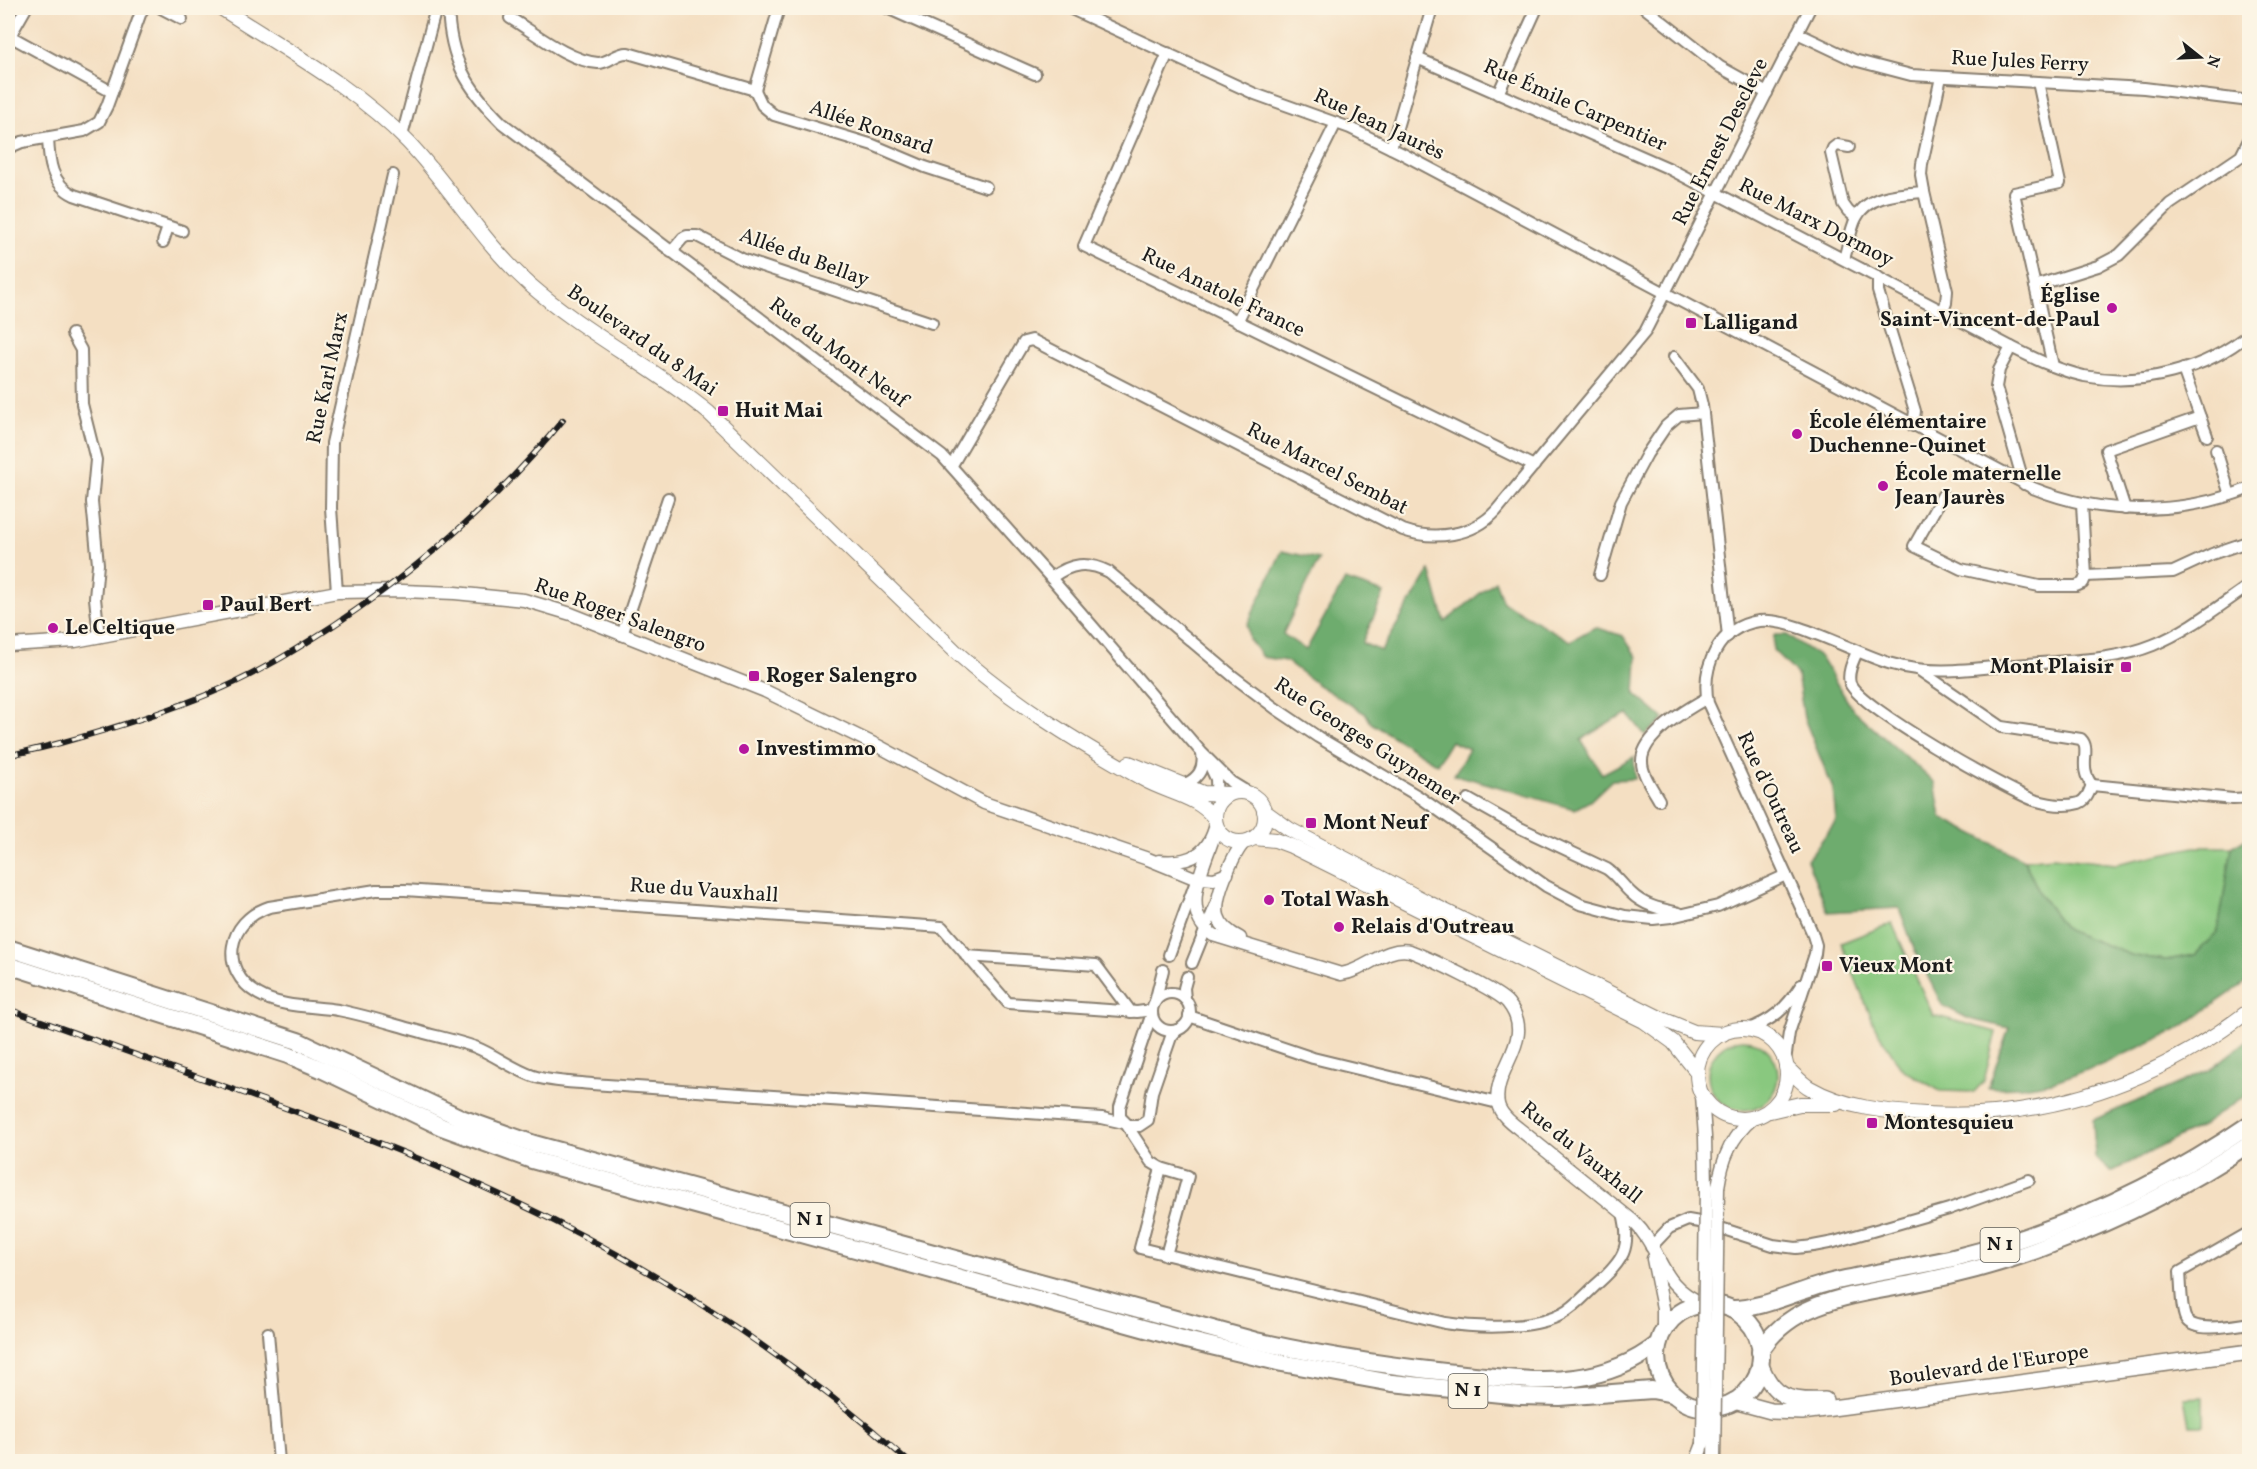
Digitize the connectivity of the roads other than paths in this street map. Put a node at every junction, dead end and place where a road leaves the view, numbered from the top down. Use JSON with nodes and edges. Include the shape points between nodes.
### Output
{"nodes":[{"id":1,"x":26,"y":8,"type":"edge"},
{"id":2,"x":144,"y":8,"type":"edge"},
{"id":3,"x":161,"y":8,"type":"edge"},
{"id":4,"x":221,"y":8,"type":"edge"},
{"id":5,"x":436,"y":8,"type":"edge"},
{"id":6,"x":448,"y":8,"type":"edge"},
{"id":7,"x":779,"y":8,"type":"edge"},
{"id":8,"x":887,"y":8,"type":"edge"},
{"id":9,"x":1069,"y":8,"type":"edge"},
{"id":10,"x":1432,"y":8,"type":"edge"},
{"id":11,"x":1537,"y":8,"type":"edge"},
{"id":12,"x":1645,"y":8,"type":"edge"},
{"id":13,"x":1810,"y":8,"type":"edge"},
{"id":14,"x":510,"y":18,"type":"dead end"},
{"id":15,"x":182,"y":19,"type":"dead end"},
{"id":16,"x":1797,"y":33,"type":"junction"},
{"id":17,"x":9,"y":36,"type":"edge"},
{"id":18,"x":1168,"y":53,"type":"junction"},
{"id":19,"x":1417,"y":58,"type":"junction"},
{"id":20,"x":1035,"y":74,"type":"dead end"},
{"id":21,"x":1941,"y":78,"type":"junction"},
{"id":22,"x":2038,"y":82,"type":"junction"},
{"id":23,"x":755,"y":90,"type":"junction"},
{"id":24,"x":112,"y":92,"type":"junction"},
{"id":25,"x":1498,"y":93,"type":"junction"},
{"id":26,"x":1767,"y":93,"type":"junction"},
{"id":27,"x":2250,"y":101,"type":"edge"},
{"id":28,"x":1335,"y":123,"type":"junction"},
{"id":29,"x":402,"y":136,"type":"junction"},
{"id":30,"x":48,"y":138,"type":"junction"},
{"id":31,"x":2250,"y":138,"type":"edge"},
{"id":32,"x":8,"y":147,"type":"edge"},
{"id":33,"x":1849,"y":147,"type":"dead end"},
{"id":34,"x":1391,"y":148,"type":"junction"},
{"id":35,"x":393,"y":175,"type":"dead end"},
{"id":36,"x":986,"y":186,"type":"dead end"},
{"id":37,"x":1924,"y":192,"type":"junction"},
{"id":38,"x":1717,"y":193,"type":"junction"},
{"id":39,"x":1856,"y":218,"type":"junction"},
{"id":40,"x":168,"y":226,"type":"junction"},
{"id":41,"x":182,"y":231,"type":"dead end"},
{"id":42,"x":163,"y":242,"type":"dead end"},
{"id":43,"x":671,"y":252,"type":"junction"},
{"id":44,"x":1844,"y":259,"type":"junction"},
{"id":45,"x":1878,"y":277,"type":"junction"},
{"id":46,"x":2035,"y":286,"type":"junction"},
{"id":47,"x":1666,"y":294,"type":"junction"},
{"id":48,"x":1942,"y":311,"type":"junction"},
{"id":49,"x":932,"y":322,"type":"dead end"},
{"id":50,"x":1237,"y":322,"type":"junction"},
{"id":51,"x":2250,"y":333,"type":"edge"},
{"id":52,"x":72,"y":334,"type":"dead end"},
{"id":53,"x":2011,"y":347,"type":"junction"},
{"id":54,"x":1674,"y":357,"type":"dead end"},
{"id":55,"x":2053,"y":366,"type":"junction"},
{"id":56,"x":2184,"y":369,"type":"junction"},
{"id":57,"x":1703,"y":413,"type":"junction"},
{"id":58,"x":2200,"y":417,"type":"junction"},
{"id":59,"x":1913,"y":426,"type":"junction"},
{"id":60,"x":2207,"y":436,"type":"dead end"},
{"id":61,"x":2216,"y":450,"type":"dead end"},
{"id":62,"x":952,"y":465,"type":"junction"},
{"id":63,"x":1534,"y":466,"type":"junction"},
{"id":64,"x":2024,"y":484,"type":"junction"},
{"id":65,"x":2250,"y":488,"type":"edge"},
{"id":66,"x":1943,"y":495,"type":"dead end"},
{"id":67,"x":2230,"y":495,"type":"junction"},
{"id":68,"x":668,"y":498,"type":"dead end"},
{"id":69,"x":2082,"y":504,"type":"junction"},
{"id":70,"x":2126,"y":509,"type":"junction"},
{"id":71,"x":2250,"y":542,"type":"edge"},
{"id":72,"x":1600,"y":575,"type":"dead end"},
{"id":73,"x":2086,"y":576,"type":"junction"},
{"id":74,"x":1051,"y":578,"type":"junction"},
{"id":75,"x":2250,"y":585,"type":"edge"},
{"id":76,"x":337,"y":592,"type":"junction"},
{"id":77,"x":622,"y":635,"type":"junction"},
{"id":78,"x":1728,"y":636,"type":"junction"},
{"id":79,"x":99,"y":637,"type":"junction"},
{"id":80,"x":8,"y":645,"type":"edge"},
{"id":81,"x":1857,"y":652,"type":"junction"},
{"id":82,"x":1918,"y":670,"type":"junction"},
{"id":83,"x":1707,"y":698,"type":"junction"},
{"id":84,"x":1099,"y":752,"type":"junction"},
{"id":85,"x":1202,"y":753,"type":"junction"},
{"id":86,"x":1182,"y":785,"type":"junction"},
{"id":87,"x":2092,"y":785,"type":"junction"},
{"id":88,"x":1249,"y":793,"type":"junction"},
{"id":89,"x":2250,"y":798,"type":"edge"},
{"id":90,"x":1468,"y":799,"type":"dead end"},
{"id":91,"x":1659,"y":800,"type":"dead end"},
{"id":92,"x":1219,"y":808,"type":"junction"},
{"id":93,"x":1264,"y":812,"type":"junction"},
{"id":94,"x":1249,"y":840,"type":"junction"},
{"id":95,"x":1212,"y":841,"type":"junction"},
{"id":96,"x":1148,"y":859,"type":"junction"},
{"id":97,"x":1227,"y":874,"type":"junction"},
{"id":98,"x":1786,"y":875,"type":"junction"},
{"id":99,"x":1198,"y":878,"type":"junction"},
{"id":100,"x":1221,"y":893,"type":"junction"},
{"id":101,"x":1685,"y":915,"type":"junction"},
{"id":102,"x":1205,"y":928,"type":"junction"},
{"id":103,"x":8,"y":948,"type":"edge"},
{"id":104,"x":1260,"y":948,"type":"junction"},
{"id":105,"x":1169,"y":955,"type":"dead end"},
{"id":106,"x":966,"y":956,"type":"junction"},
{"id":107,"x":1192,"y":963,"type":"dead end"},
{"id":108,"x":8,"y":965,"type":"edge"},
{"id":109,"x":1809,"y":969,"type":"junction"},
{"id":110,"x":1163,"y":970,"type":"dead end"},
{"id":111,"x":1187,"y":978,"type":"dead end"},
{"id":112,"x":1185,"y":999,"type":"junction"},
{"id":113,"x":1153,"y":1008,"type":"junction"},
{"id":114,"x":2250,"y":1010,"type":"edge"},
{"id":115,"x":1131,"y":1011,"type":"junction"},
{"id":116,"x":1190,"y":1016,"type":"junction"},
{"id":117,"x":1177,"y":1030,"type":"junction"},
{"id":118,"x":1746,"y":1030,"type":"junction"},
{"id":119,"x":1723,"y":1034,"type":"junction"},
{"id":120,"x":1786,"y":1064,"type":"junction"},
{"id":121,"x":1697,"y":1072,"type":"junction"},
{"id":122,"x":1702,"y":1095,"type":"junction"},
{"id":123,"x":1498,"y":1103,"type":"junction"},
{"id":124,"x":1857,"y":1105,"type":"junction"},
{"id":125,"x":1760,"y":1115,"type":"junction"},
{"id":126,"x":1125,"y":1124,"type":"junction"},
{"id":127,"x":2250,"y":1124,"type":"edge"},
{"id":128,"x":2250,"y":1143,"type":"edge"},
{"id":129,"x":1161,"y":1168,"type":"junction"},
{"id":130,"x":2029,"y":1180,"type":"dead end"},
{"id":131,"x":1712,"y":1187,"type":"junction"},
{"id":132,"x":1623,"y":1213,"type":"junction"},
{"id":133,"x":2250,"y":1232,"type":"edge"},
{"id":134,"x":1652,"y":1248,"type":"junction"},
{"id":135,"x":1166,"y":1255,"type":"junction"},
{"id":136,"x":1704,"y":1304,"type":"junction"},
{"id":137,"x":1731,"y":1309,"type":"junction"},
{"id":138,"x":2250,"y":1323,"type":"edge"},
{"id":139,"x":268,"y":1333,"type":"dead end"},
{"id":140,"x":1661,"y":1338,"type":"junction"},
{"id":141,"x":2250,"y":1343,"type":"edge"},
{"id":142,"x":2250,"y":1352,"type":"edge"},
{"id":143,"x":1760,"y":1357,"type":"junction"},
{"id":144,"x":1673,"y":1394,"type":"junction"},
{"id":145,"x":1734,"y":1401,"type":"junction"},
{"id":146,"x":1703,"y":1444,"type":"junction"},
{"id":147,"x":279,"y":1461,"type":"edge"},
{"id":148,"x":1696,"y":1461,"type":"edge"},
{"id":149,"x":1703,"y":1461,"type":"edge"},
{"id":150,"x":1714,"y":1461,"type":"edge"}],
"edges":[{"from":1,"to":17,"type":"street"},
{"from":2,"to":24,"type":"street"},
{"from":3,"to":15,"type":"street"},
{"from":4,"to":29,"type":"main road","name":"Boulevard du 8 Mai","via":[[351,94]]},
{"from":5,"to":29,"type":"street"},
{"from":6,"to":43,"type":"street","name":"Rue du Mont Neuf","via":[[456,59],[471,90],[486,107],[516,135]]},
{"from":7,"to":23,"type":"street"},
{"from":8,"to":20,"type":"street"},
{"from":9,"to":18,"type":"street","name":"Rue Jean Jaurès"},
{"from":10,"to":19,"type":"street"},
{"from":11,"to":25,"type":"street"},
{"from":12,"to":26,"type":"street","via":[[1720,68]]},
{"from":13,"to":16,"type":"street","name":"Rue Ernest Descleve"},
{"from":14,"to":23,"type":"street","via":[[560,49],[591,61],[601,63],[628,53]]},
{"from":16,"to":21,"type":"street","name":"Rue Jules Ferry","via":[[1862,63]]},
{"from":16,"to":26,"type":"street","name":"Rue Ernest Descleve"},
{"from":17,"to":24,"type":"street"},
{"from":18,"to":28,"type":"street","name":"Rue Jean Jaurès","via":[[1261,96]]},
{"from":18,"to":50,"type":"street","name":"Rue Anatole France","via":[[1084,246]]},
{"from":19,"to":25,"type":"street","name":"Rue Émile Carpentier"},
{"from":19,"to":34,"type":"street"},
{"from":21,"to":22,"type":"street","name":"Rue Jules Ferry"},
{"from":21,"to":37,"type":"street","via":[[1922,170]]},
{"from":22,"to":27,"type":"street","name":"Rue Jules Ferry","via":[[2144,88]]},
{"from":22,"to":46,"type":"street","via":[[2060,183],[2014,193]]},
{"from":23,"to":36,"type":"street","name":"Allée Ronsard","via":[[762,105],[774,115]]},
{"from":24,"to":30,"type":"street","via":[[105,112],[93,127]]},
{"from":25,"to":38,"type":"street","name":"Rue Émile Carpentier"},
{"from":26,"to":38,"type":"street","name":"Rue Ernest Descleve"},
{"from":28,"to":34,"type":"street","name":"Rue Jean Jaurès"},
{"from":28,"to":50,"type":"street"},
{"from":29,"to":84,"type":"main road","name":"Boulevard du 8 Mai","via":[[490,244],[529,284],[714,417],[993,683]]},
{"from":30,"to":32,"type":"street"},
{"from":30,"to":40,"type":"street","via":[[51,168],[64,189]]},
{"from":31,"to":46,"type":"street","via":[[2241,156],[2170,204],[2119,255],[2098,266]]},
{"from":33,"to":39,"type":"street","via":[[1837,145],[1831,153],[1843,204]]},
{"from":34,"to":47,"type":"street","name":"Rue Jean Jaurès"},
{"from":35,"to":76,"type":"street","name":"Rue Karl Marx","via":[[332,443],[331,508]]},
{"from":37,"to":39,"type":"street","via":[[1878,199]]},
{"from":37,"to":48,"type":"street","via":[[1947,291]]},
{"from":38,"to":44,"type":"street","name":"Rue Marx Dormoy"},
{"from":38,"to":47,"type":"street","name":"Rue Ernest Descleve"},
{"from":39,"to":44,"type":"street"},
{"from":40,"to":41,"type":"street"},
{"from":40,"to":42,"type":"street"},
{"from":43,"to":49,"type":"street","name":"Allée du Bellay","via":[[683,238],[697,236],[744,260]]},
{"from":43,"to":62,"type":"street","name":"Rue du Mont Neuf"},
{"from":44,"to":45,"type":"street","name":"Rue Marx Dormoy"},
{"from":45,"to":48,"type":"street","name":"Rue Marx Dormoy"},
{"from":45,"to":59,"type":"street","via":[[1878,291],[1914,406]]},
{"from":46,"to":55,"type":"street"},
{"from":47,"to":59,"type":"street","name":"Rue Jean Jaurès"},
{"from":47,"to":63,"type":"street","name":"Rue Marcel Sembat","via":[[1640,339]]},
{"from":48,"to":53,"type":"street","name":"Rue Marx Dormoy"},
{"from":50,"to":63,"type":"street","name":"Rue Anatole France"},
{"from":51,"to":56,"type":"street","name":"Rue Marx Dormoy","via":[[2215,356]]},
{"from":52,"to":79,"type":"street","via":[[81,350],[82,404],[96,460],[92,502]]},
{"from":53,"to":55,"type":"street","name":"Rue Marx Dormoy"},
{"from":53,"to":64,"type":"street","via":[[1999,370],[1996,387]]},
{"from":54,"to":57,"type":"street","via":[[1698,390]]},
{"from":55,"to":56,"type":"street","name":"Rue Marx Dormoy","via":[[2092,377],[2122,379]]},
{"from":56,"to":58,"type":"street"},
{"from":57,"to":72,"type":"street","via":[[1683,414],[1671,421],[1643,460],[1621,502]]},
{"from":57,"to":78,"type":"street"},
{"from":58,"to":60,"type":"street"},
{"from":58,"to":70,"type":"street","via":[[2106,450]]},
{"from":59,"to":64,"type":"street","name":"Rue Jean Jaurès"},
{"from":61,"to":67,"type":"street"},
{"from":62,"to":63,"type":"street","name":"Rue Marcel Sembat","via":[[1024,342],[1032,340],[1417,534],[1449,535],[1482,523]]},
{"from":62,"to":74,"type":"street","name":"Rue du Mont Neuf"},
{"from":64,"to":69,"type":"street","name":"Rue Jean Jaurès"},
{"from":65,"to":67,"type":"street","name":"Rue Jean Jaurès"},
{"from":66,"to":73,"type":"street","via":[[1914,546],[1961,569],[2039,586],[2076,586]]},
{"from":67,"to":70,"type":"street","name":"Rue Jean Jaurès","via":[[2184,506]]},
{"from":68,"to":77,"type":"street"},
{"from":69,"to":70,"type":"street","name":"Rue Jean Jaurès"},
{"from":69,"to":73,"type":"street"},
{"from":71,"to":73,"type":"street","via":[[2173,572]]},
{"from":74,"to":85,"type":"street","name":"Rue du Mont Neuf"},
{"from":74,"to":101,"type":"street","name":"Rue Georges Guynemer","via":[[1075,565],[1093,565],[1109,572],[1275,708],[1418,796],[1565,897],[1625,916],[1653,919]]},
{"from":75,"to":82,"type":"street","via":[[2169,637],[2123,654]]},
{"from":76,"to":77,"type":"street","name":"Rue Roger Salengro","via":[[455,593],[517,599],[565,611]]},
{"from":76,"to":79,"type":"street","name":"Rue Roger Salengro"},
{"from":77,"to":96,"type":"street","name":"Rue Roger Salengro","via":[[784,699],[978,800]]},
{"from":78,"to":81,"type":"street","via":[[1753,622],[1777,621]]},
{"from":78,"to":83,"type":"street","name":"Rue d'Outreau","via":[[1708,664]]},
{"from":79,"to":80,"type":"street","name":"Rue Roger Salengro"},
{"from":81,"to":82,"type":"street"},
{"from":81,"to":87,"type":"street","via":[[1849,676],[1853,688],[1912,734],[2020,794],[2040,801],[2078,803],[2085,799]]},
{"from":82,"to":87,"type":"street","via":[[2002,727],[2081,739],[2085,747],[2085,774]]},
{"from":83,"to":91,"type":"street","via":[[1660,731],[1643,753],[1644,774]]},
{"from":83,"to":98,"type":"street","name":"Rue d'Outreau"},
{"from":84,"to":86,"type":"main road","name":"Boulevard du 8 Mai"},
{"from":84,"to":92,"type":"main road","name":"Boulevard du 8 Mai","via":[[1146,780],[1201,805]]},
{"from":85,"to":86,"type":"street","via":[[1199,774]]},
{"from":85,"to":88,"type":"street","name":"Rue du Mont Neuf","via":[[1231,782]]},
{"from":85,"to":92,"type":"street","name":"Rue du Mont Neuf","via":[[1214,773]]},
{"from":86,"to":92,"type":"main road","name":"Boulevard du 8 Mai","via":[[1205,794]]},
{"from":87,"to":89,"type":"street"},
{"from":88,"to":92,"type":"main road","via":[[1239,792]]},
{"from":88,"to":93,"type":"main road","via":[[1259,800]]},
{"from":90,"to":101,"type":"street","name":"Rue Georges Guynemer","via":[[1607,869],[1646,904]]},
{"from":92,"to":94,"type":"main road","via":[[1221,833],[1236,842]]},
{"from":92,"to":95,"type":"street"},
{"from":93,"to":94,"type":"main road","via":[[1262,828]]},
{"from":93,"to":119,"type":"main road","via":[[1441,909],[1662,1019],[1694,1032]]},
{"from":94,"to":97,"type":"street","name":"Rue du Vauxhall","via":[[1235,853]]},
{"from":94,"to":121,"type":"main road","via":[[1275,840],[1290,846],[1644,1021],[1673,1042]]},
{"from":95,"to":96,"type":"street","name":"Rue Roger Salengro","via":[[1186,860]]},
{"from":95,"to":99,"type":"street"},
{"from":96,"to":99,"type":"street","name":"Rue Roger Salengro"},
{"from":97,"to":99,"type":"street","name":"Rue Roger Salengro","via":[[1214,879]]},
{"from":97,"to":100,"type":"street","name":"Rue du Vauxhall"},
{"from":98,"to":101,"type":"street","name":"Rue Georges Guynemer","via":[[1725,903]]},
{"from":98,"to":109,"type":"street","name":"Rue d'Outreau","via":[[1815,942]]},
{"from":99,"to":102,"type":"street","via":[[1196,908]]},
{"from":99,"to":105,"type":"street"},
{"from":100,"to":102,"type":"street","name":"Rue du Vauxhall"},
{"from":100,"to":104,"type":"street","name":"Rue du Vauxhall","via":[[1217,913],[1223,927]]},
{"from":102,"to":104,"type":"street","name":"Rue du Vauxhall","via":[[1216,937]]},
{"from":102,"to":107,"type":"street","name":"Rue du Vauxhall"},
{"from":103,"to":140,"type":"highway","number":"N 1","via":[[298,1041],[461,1118],[534,1144],[1256,1341],[1406,1368],[1547,1380],[1582,1377],[1621,1366],[1642,1356]]},
{"from":104,"to":123,"type":"street","name":"Rue du Vauxhall","via":[[1341,974],[1390,952],[1405,950],[1501,996],[1516,1017],[1518,1035],[1498,1090]]},
{"from":106,"to":115,"type":"street","name":"Rue du Vauxhall","via":[[1008,1003]]},
{"from":106,"to":115,"type":"street","via":[[1096,965]]},
{"from":106,"to":126,"type":"street","name":"Rue du Vauxhall","via":[[942,927],[376,890],[256,912],[245,921],[235,939],[232,962],[256,993],[279,1002],[346,1012],[467,1045],[534,1076],[592,1084],[1102,1118]]},
{"from":108,"to":144,"type":"highway","number":"N 1","via":[[288,1055],[441,1127],[517,1156],[1225,1350],[1347,1376],[1475,1392],[1550,1398],[1652,1390]]},
{"from":109,"to":118,"type":"street","name":"Rue d'Outreau","via":[[1783,1010]]},
{"from":109,"to":120,"type":"street","name":"Rue d'Outreau","via":[[1789,1033]]},
{"from":110,"to":113,"type":"street"},
{"from":111,"to":112,"type":"street"},
{"from":112,"to":113,"type":"street","via":[[1169,993],[1160,997]]},
{"from":112,"to":116,"type":"street"},
{"from":113,"to":115,"type":"street","name":"Rue du Vauxhall"},
{"from":113,"to":117,"type":"street","via":[[1159,1027]]},
{"from":113,"to":126,"type":"street","via":[[1120,1107]]},
{"from":114,"to":124,"type":"main road","via":[[2170,1062],[2074,1100],[1969,1115],[1908,1113]]},
{"from":116,"to":117,"type":"street"},
{"from":116,"to":123,"type":"street","via":[[1313,1058]]},
{"from":117,"to":126,"type":"street","via":[[1170,1039],[1152,1092],[1148,1120],[1139,1126]]},
{"from":118,"to":119,"type":"main road"},
{"from":118,"to":120,"type":"main road","via":[[1769,1038]]},
{"from":119,"to":121,"type":"main road","via":[[1705,1049]]},
{"from":120,"to":124,"type":"main road","via":[[1815,1090]]},
{"from":120,"to":125,"type":"main road","via":[[1785,1089],[1776,1104]]},
{"from":121,"to":122,"type":"main road"},
{"from":122,"to":125,"type":"main road","via":[[1722,1115],[1737,1119]]},
{"from":122,"to":131,"type":"street"},
{"from":123,"to":132,"type":"street","name":"Rue du Vauxhall","via":[[1511,1123]]},
{"from":124,"to":125,"type":"main road","via":[[1806,1103]]},
{"from":125,"to":131,"type":"street","via":[[1743,1128],[1730,1146]]},
{"from":126,"to":129,"type":"street","via":[[1151,1162]]},
{"from":127,"to":137,"type":"highway","number":"N 1","via":[[2139,1190],[2040,1232],[1958,1257],[1838,1280],[1756,1307]]},
{"from":128,"to":143,"type":"highway","number":"N 1","via":[[2162,1196],[2052,1244],[1976,1269],[1850,1296],[1810,1309],[1776,1330]]},
{"from":129,"to":135,"type":"street","via":[[1140,1248]]},
{"from":129,"to":135,"type":"street","via":[[1188,1176]]},
{"from":130,"to":134,"type":"street","via":[[1949,1209],[1824,1245],[1773,1245],[1688,1220],[1669,1228]]},
{"from":131,"to":146,"type":"street","bridge":true},
{"from":131,"to":150,"type":"street","bridge":true},
{"from":132,"to":134,"type":"street","name":"Rue du Vauxhall","via":[[1642,1229]]},
{"from":132,"to":135,"type":"street","via":[[1626,1248],[1610,1273],[1563,1314],[1509,1326],[1445,1323]]},
{"from":133,"to":138,"type":"street","via":[[2180,1272],[2185,1318],[2192,1325],[2201,1328]]},
{"from":134,"to":136,"type":"street","name":"Rue du Vauxhall","via":[[1673,1285]]},
{"from":134,"to":140,"type":"street","name":"Rue du Vauxhall","via":[[1663,1308]]},
{"from":136,"to":137,"type":"highway"},
{"from":136,"to":140,"type":"highway","via":[[1680,1312]]},
{"from":137,"to":143,"type":"highway","via":[[1751,1326]]},
{"from":139,"to":147,"type":"street"},
{"from":140,"to":144,"type":"highway","via":[[1658,1369]]},
{"from":141,"to":143,"type":"main road","name":"Boulevard de l'Europe","via":[[1816,1401],[1780,1395],[1767,1381]]},
{"from":142,"to":145,"type":"main road","name":"Boulevard de l'Europe","via":[[1802,1412],[1771,1411]]},
{"from":143,"to":145,"type":"highway","via":[[1751,1385]]},
{"from":144,"to":145,"type":"highway","via":[[1702,1407],[1719,1407]]},
{"from":146,"to":148,"type":"street"},
{"from":146,"to":149,"type":"street"}]}
